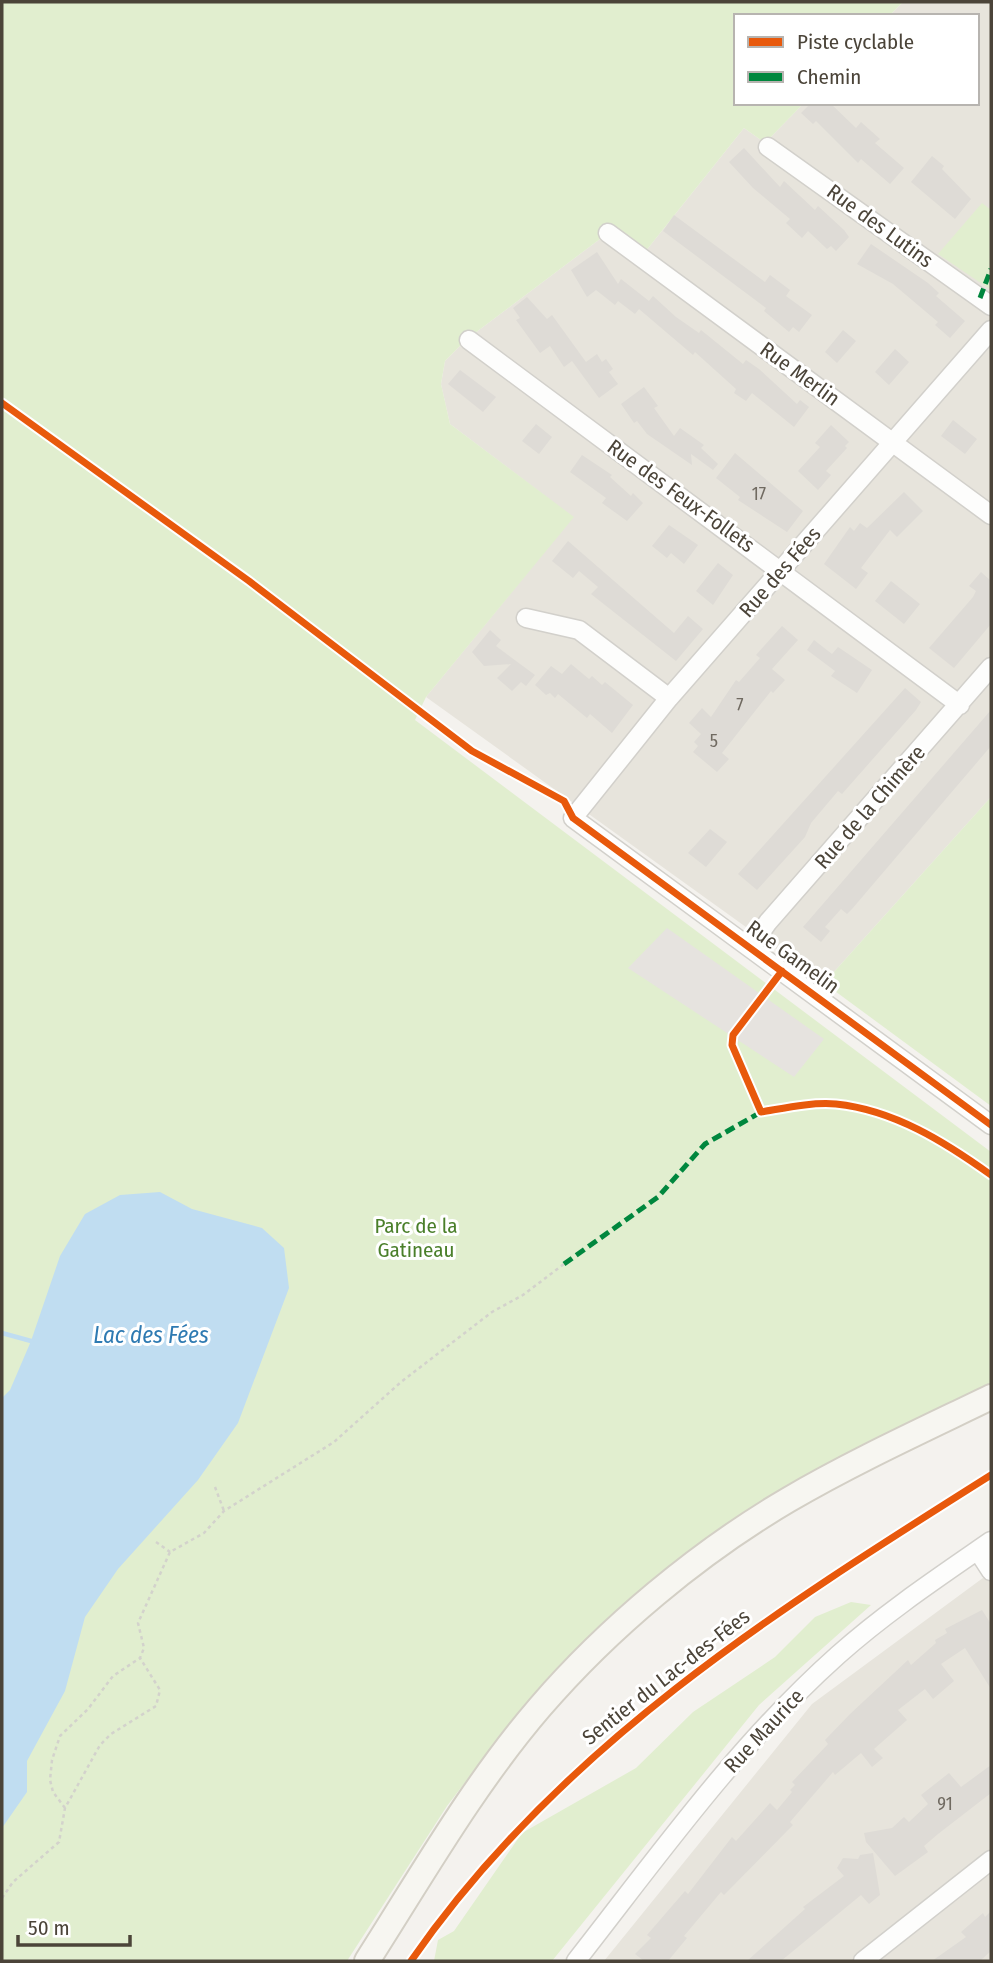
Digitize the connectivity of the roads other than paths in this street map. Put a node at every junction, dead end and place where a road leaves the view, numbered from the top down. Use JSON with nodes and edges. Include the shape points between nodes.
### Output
{"nodes":[{"id":1,"x":768,"y":146,"type":"dead end"},
{"id":2,"x":608,"y":233,"type":"dead end"},
{"id":3,"x":991,"y":306,"type":"edge"},
{"id":4,"x":991,"y":330,"type":"edge"},
{"id":5,"x":469,"y":340,"type":"dead end"},
{"id":6,"x":893,"y":443,"type":"junction"},
{"id":7,"x":991,"y":515,"type":"edge"},
{"id":8,"x":781,"y":570,"type":"junction"},
{"id":9,"x":526,"y":618,"type":"dead end"},
{"id":10,"x":991,"y":667,"type":"edge"},
{"id":11,"x":669,"y":698,"type":"junction"},
{"id":12,"x":960,"y":705,"type":"junction"},
{"id":13,"x":573,"y":818,"type":"joint"},
{"id":14,"x":750,"y":948,"type":"junction"},
{"id":15,"x":991,"y":1125,"type":"edge"},
{"id":16,"x":991,"y":1397,"type":"edge"},
{"id":17,"x":984,"y":1546,"type":"edge"},
{"id":18,"x":991,"y":1571,"type":"edge"},
{"id":19,"x":991,"y":1860,"type":"edge"},
{"id":20,"x":368,"y":1961,"type":"edge"},
{"id":21,"x":576,"y":1961,"type":"edge"},
{"id":22,"x":863,"y":1961,"type":"edge"}],
"edges":[{"from":1,"to":3,"type":"street","name":"Rue des Lutins"},
{"from":2,"to":6,"type":"street","name":"Rue Merlin"},
{"from":4,"to":6,"type":"street","name":"Rue des Fées"},
{"from":5,"to":8,"type":"street","name":"Rue des Feux-Follets"},
{"from":6,"to":7,"type":"street","name":"Rue Merlin"},
{"from":6,"to":8,"type":"street","name":"Rue des Fées"},
{"from":8,"to":11,"type":"street","name":"Rue des Fées"},
{"from":8,"to":12,"type":"street","name":"Rue des Feux-Follets"},
{"from":9,"to":11,"type":"street","via":[[579,630]]},
{"from":10,"to":12,"type":"street","name":"Rue de la Chimère"},
{"from":11,"to":13,"type":"street","name":"Rue des Fées"},
{"from":12,"to":14,"type":"street","name":"Rue de la Chimère"},
{"from":13,"to":14,"type":"street","name":"Rue Gamelin"},
{"from":14,"to":15,"type":"street","name":"Rue Gamelin"},
{"from":16,"to":20,"type":"street","via":[[787,1501],[701,1558],[623,1624],[541,1706],[478,1786]]},
{"from":17,"to":18,"type":"street"},
{"from":17,"to":21,"type":"street","name":"Rue Maurice","via":[[839,1654],[762,1730]]},
{"from":19,"to":22,"type":"street"}]}
